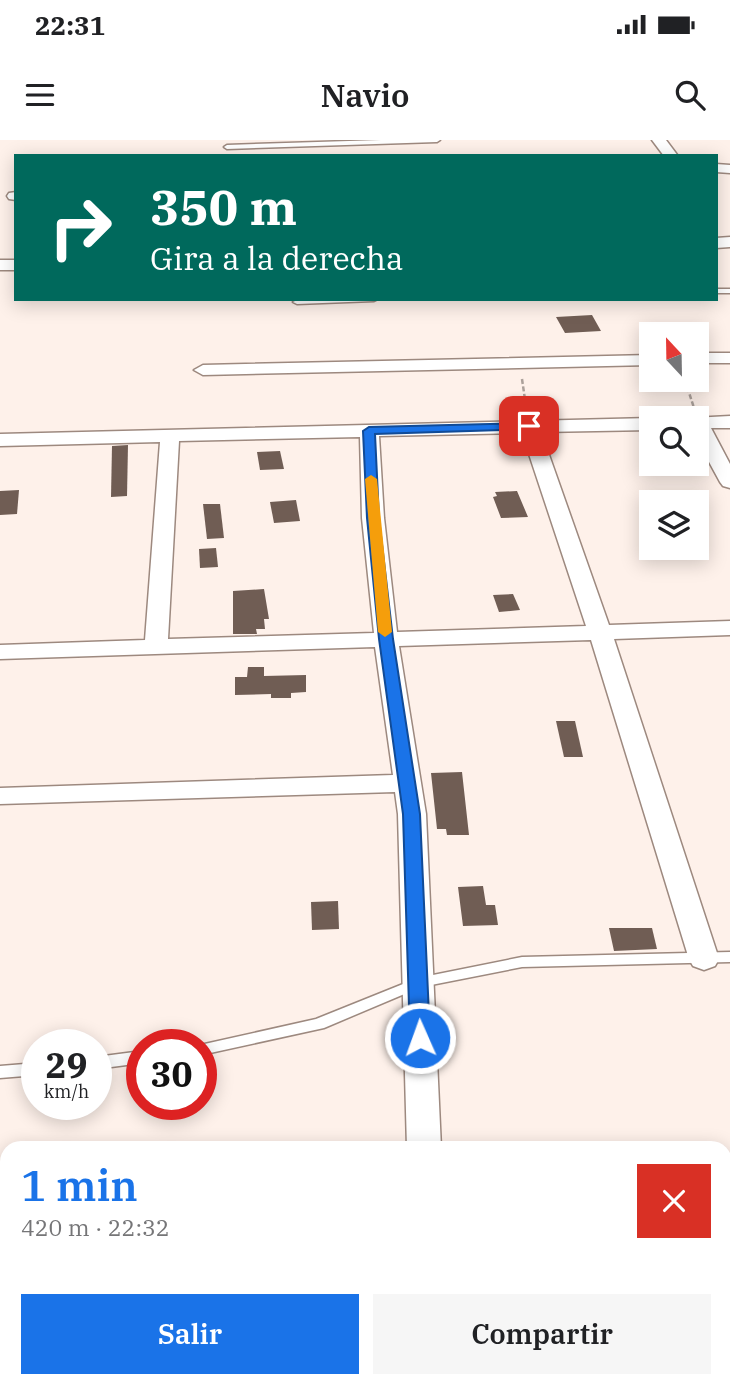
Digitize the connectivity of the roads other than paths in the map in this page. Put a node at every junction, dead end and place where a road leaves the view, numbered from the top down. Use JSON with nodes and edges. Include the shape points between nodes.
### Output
{"nodes":[{"id":1,"x":437,"y":140,"type":"edge"},
{"id":2,"x":227,"y":147,"type":"dead end"},
{"id":3,"x":323,"y":301,"type":"edge"},
{"id":4,"x":297,"y":302,"type":"dead end"},
{"id":5,"x":730,"y":358,"type":"edge"},
{"id":6,"x":709,"y":359,"type":"edge"},
{"id":7,"x":639,"y":360,"type":"edge"},
{"id":8,"x":203,"y":370,"type":"dead end"},
{"id":9,"x":730,"y":422,"type":"edge"},
{"id":10,"x":709,"y":423,"type":"edge"},
{"id":11,"x":639,"y":424,"type":"edge"},
{"id":12,"x":529,"y":426,"type":"junction"},
{"id":13,"x":369,"y":431,"type":"junction"},
{"id":14,"x":170,"y":436,"type":"junction"},
{"id":15,"x":0,"y":440,"type":"edge"},
{"id":16,"x":709,"y":444,"type":"edge"},
{"id":17,"x":730,"y":482,"type":"edge"},
{"id":18,"x":730,"y":628,"type":"edge"},
{"id":19,"x":600,"y":632,"type":"junction"},
{"id":20,"x":386,"y":639,"type":"junction"},
{"id":21,"x":156,"y":647,"type":"junction"},
{"id":22,"x":0,"y":652,"type":"edge"},
{"id":23,"x":407,"y":783,"type":"junction"},
{"id":24,"x":0,"y":796,"type":"edge"},
{"id":25,"x":730,"y":957,"type":"edge"},
{"id":26,"x":704,"y":959,"type":"junction"},
{"id":27,"x":418,"y":983,"type":"junction"},
{"id":28,"x":217,"y":1046,"type":"edge"},
{"id":29,"x":21,"y":1070,"type":"edge"},
{"id":30,"x":0,"y":1072,"type":"edge"},
{"id":31,"x":424,"y":1141,"type":"edge"}],
"edges":[{"from":1,"to":2,"type":"lane"},
{"from":3,"to":4,"type":"lane"},
{"from":5,"to":6,"type":"street"},
{"from":7,"to":8,"type":"street"},
{"from":9,"to":10,"type":"street"},
{"from":11,"to":12,"type":"street"},
{"from":12,"to":13,"type":"street"},
{"from":12,"to":19,"type":"street"},
{"from":13,"to":14,"type":"street"},
{"from":13,"to":20,"type":"street"},
{"from":14,"to":15,"type":"street"},
{"from":14,"to":21,"type":"street"},
{"from":16,"to":17,"type":"street"},
{"from":18,"to":19,"type":"street"},
{"from":19,"to":20,"type":"street"},
{"from":19,"to":26,"type":"street"},
{"from":20,"to":21,"type":"street"},
{"from":20,"to":23,"type":"street"},
{"from":21,"to":22,"type":"street"},
{"from":23,"to":24,"type":"street"},
{"from":23,"to":27,"type":"street"},
{"from":25,"to":26,"type":"lane"},
{"from":26,"to":27,"type":"lane","via":[[522,962]]},
{"from":27,"to":28,"type":"lane","via":[[319,1024]]},
{"from":27,"to":31,"type":"street"},
{"from":29,"to":30,"type":"lane"}]}
